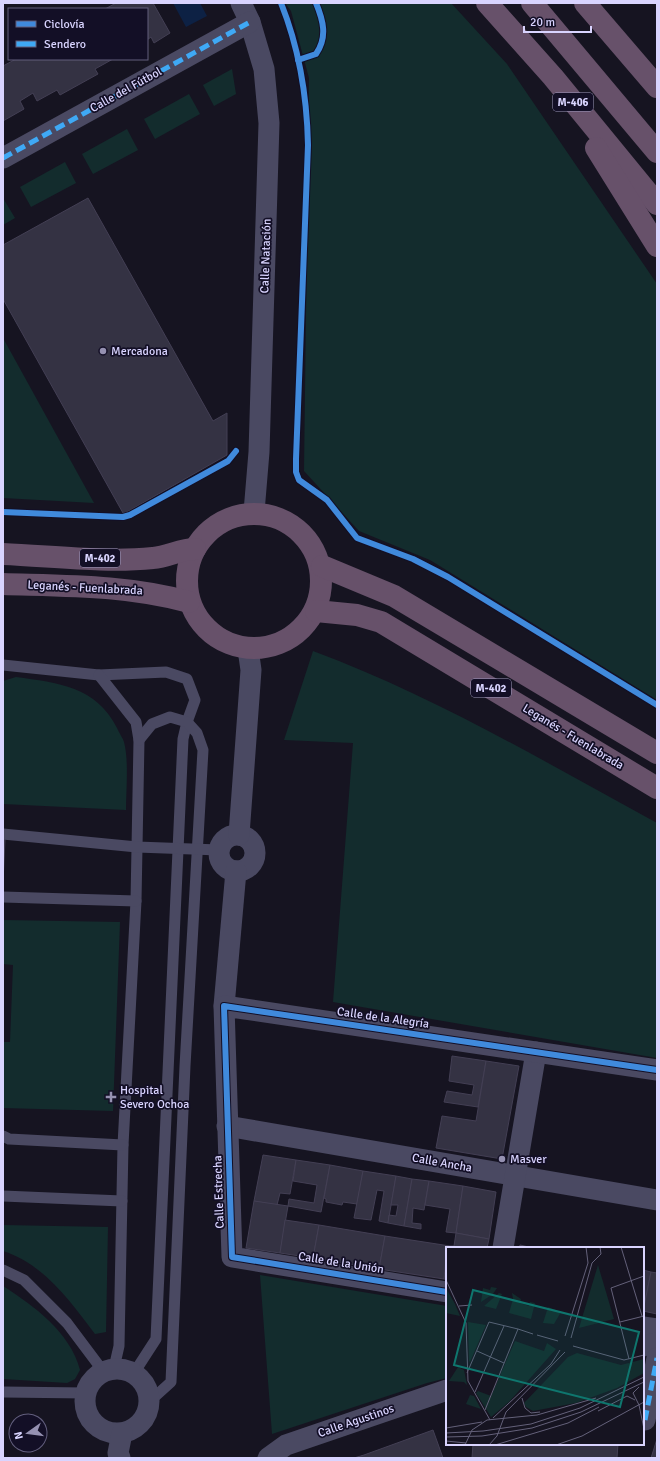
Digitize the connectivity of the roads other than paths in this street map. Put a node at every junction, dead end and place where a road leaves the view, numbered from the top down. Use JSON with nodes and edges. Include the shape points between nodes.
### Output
{"nodes":[{"id":1,"x":240,"y":3,"type":"edge"},
{"id":2,"x":487,"y":3,"type":"edge"},
{"id":3,"x":532,"y":3,"type":"edge"},
{"id":4,"x":585,"y":3,"type":"edge"},
{"id":5,"x":250,"y":22,"type":"junction"},
{"id":6,"x":555,"y":29,"type":"junction"},
{"id":7,"x":553,"y":77,"type":"junction"},
{"id":8,"x":657,"y":87,"type":"edge"},
{"id":9,"x":657,"y":128,"type":"edge"},
{"id":10,"x":657,"y":152,"type":"edge"},
{"id":11,"x":3,"y":158,"type":"edge"},
{"id":12,"x":657,"y":204,"type":"edge"},
{"id":13,"x":657,"y":246,"type":"edge"},
{"id":14,"x":254,"y":512,"type":"junction"},
{"id":15,"x":195,"y":549,"type":"junction"},
{"id":16,"x":3,"y":554,"type":"edge"},
{"id":17,"x":322,"y":566,"type":"junction"},
{"id":18,"x":3,"y":584,"type":"edge"},
{"id":19,"x":189,"y":602,"type":"junction"},
{"id":20,"x":316,"y":611,"type":"junction"},
{"id":21,"x":248,"y":649,"type":"junction"},
{"id":22,"x":3,"y":665,"type":"edge"},
{"id":23,"x":99,"y":675,"type":"junction"},
{"id":24,"x":186,"y":722,"type":"junction"},
{"id":25,"x":139,"y":740,"type":"junction"},
{"id":26,"x":657,"y":753,"type":"edge"},
{"id":27,"x":657,"y":788,"type":"edge"},
{"id":28,"x":3,"y":834,"type":"edge"},
{"id":29,"x":239,"y":835,"type":"junction"},
{"id":30,"x":137,"y":847,"type":"junction"},
{"id":31,"x":178,"y":849,"type":"junction"},
{"id":32,"x":209,"y":850,"type":"junction"},
{"id":33,"x":236,"y":871,"type":"junction"},
{"id":34,"x":3,"y":897,"type":"edge"},
{"id":35,"x":136,"y":901,"type":"junction"},
{"id":36,"x":224,"y":1006,"type":"junction"},
{"id":37,"x":536,"y":1052,"type":"junction"},
{"id":38,"x":657,"y":1070,"type":"edge"},
{"id":39,"x":228,"y":1126,"type":"junction"},
{"id":40,"x":3,"y":1136,"type":"edge"},
{"id":41,"x":123,"y":1144,"type":"junction"},
{"id":42,"x":516,"y":1175,"type":"junction"},
{"id":43,"x":3,"y":1196,"type":"edge"},
{"id":44,"x":657,"y":1200,"type":"edge"},
{"id":45,"x":122,"y":1201,"type":"junction"},
{"id":46,"x":503,"y":1247,"type":"edge"},
{"id":47,"x":232,"y":1257,"type":"joint"},
{"id":48,"x":3,"y":1270,"type":"edge"},
{"id":49,"x":446,"y":1292,"type":"edge"},
{"id":50,"x":644,"y":1327,"type":"edge"},
{"id":51,"x":657,"y":1329,"type":"edge"},
{"id":52,"x":657,"y":1343,"type":"edge"},
{"id":53,"x":644,"y":1346,"type":"edge"},
{"id":54,"x":657,"y":1358,"type":"edge"},
{"id":55,"x":117,"y":1371,"type":"junction"},
{"id":56,"x":446,"y":1390,"type":"edge"},
{"id":57,"x":3,"y":1392,"type":"edge"},
{"id":58,"x":86,"y":1393,"type":"junction"},
{"id":59,"x":150,"y":1401,"type":"junction"},
{"id":60,"x":645,"y":1420,"type":"dead end"},
{"id":61,"x":122,"y":1433,"type":"junction"},
{"id":62,"x":120,"y":1458,"type":"edge"},
{"id":63,"x":268,"y":1458,"type":"edge"}],
"edges":[{"from":1,"to":5,"type":"street","name":"Calle Natación"},
{"from":2,"to":7,"type":"highway","number":"M-406"},
{"from":3,"to":6,"type":"highway","number":"M-406"},
{"from":4,"to":8,"type":"highway"},
{"from":5,"to":11,"type":"street","name":"Calle del Fútbol"},
{"from":5,"to":14,"type":"street","name":"Calle Natación","via":[[264,69],[269,123],[259,452]]},
{"from":6,"to":9,"type":"highway","number":"M-406"},
{"from":6,"to":10,"type":"highway","number":"M-406"},
{"from":7,"to":12,"type":"highway","number":"M-406"},
{"from":7,"to":13,"type":"highway","number":"M-406"},
{"from":14,"to":15,"type":"highway","via":[[225,520],[208,532]]},
{"from":14,"to":17,"type":"highway","via":[[287,522],[305,537]]},
{"from":15,"to":16,"type":"highway","number":"M-402","via":[[185,549],[155,558],[126,560]]},
{"from":15,"to":19,"type":"highway","via":[[188,569]]},
{"from":17,"to":20,"type":"highway"},
{"from":17,"to":26,"type":"highway","number":"M-402","via":[[394,596]]},
{"from":18,"to":19,"type":"highway","name":"Leganés - Fuenlabrada","via":[[123,588],[158,593]]},
{"from":19,"to":21,"type":"highway","via":[[207,630],[226,643]]},
{"from":20,"to":21,"type":"highway","via":[[292,638],[271,647]]},
{"from":20,"to":27,"type":"highway","name":"Leganés - Fuenlabrada","number":"M-402","via":[[357,615],[381,622]]},
{"from":21,"to":29,"type":"street","via":[[251,670]]},
{"from":22,"to":23,"type":"lane"},
{"from":23,"to":24,"type":"lane","via":[[166,672],[187,679],[195,700]]},
{"from":23,"to":25,"type":"lane","via":[[136,722]]},
{"from":24,"to":25,"type":"lane","via":[[170,717],[152,724]]},
{"from":24,"to":31,"type":"lane"},
{"from":24,"to":32,"type":"lane","via":[[197,733],[203,750]]},
{"from":25,"to":30,"type":"lane"},
{"from":28,"to":30,"type":"lane"},
{"from":29,"to":32,"type":"street","via":[[230,836]]},
{"from":29,"to":33,"type":"street","via":[[247,837],[252,842],[255,853],[248,868]]},
{"from":30,"to":31,"type":"lane"},
{"from":30,"to":35,"type":"lane"},
{"from":31,"to":32,"type":"lane"},
{"from":31,"to":55,"type":"lane","via":[[156,1339]]},
{"from":32,"to":33,"type":"street","via":[[219,856],[225,867]]},
{"from":32,"to":59,"type":"lane","via":[[185,1066],[171,1382]]},
{"from":33,"to":36,"type":"street"},
{"from":34,"to":35,"type":"lane"},
{"from":35,"to":41,"type":"lane"},
{"from":36,"to":37,"type":"street","name":"Calle de la Alegría"},
{"from":36,"to":39,"type":"street"},
{"from":37,"to":38,"type":"street","name":"Calle de la Alegría"},
{"from":37,"to":42,"type":"street"},
{"from":39,"to":42,"type":"street","name":"Calle Ancha"},
{"from":39,"to":47,"type":"street","name":"Calle Estrecha"},
{"from":40,"to":41,"type":"lane","via":[[9,1139]]},
{"from":41,"to":45,"type":"lane"},
{"from":42,"to":44,"type":"street","name":"Calle Ancha"},
{"from":42,"to":46,"type":"street"},
{"from":43,"to":45,"type":"lane"},
{"from":45,"to":55,"type":"lane"},
{"from":47,"to":49,"type":"street","name":"Calle de la Unión"},
{"from":48,"to":55,"type":"lane","via":[[24,1280]]},
{"from":50,"to":51,"type":"street"},
{"from":52,"to":53,"type":"street"},
{"from":54,"to":60,"type":"street"},
{"from":55,"to":58,"type":"street","via":[[95,1377]]},
{"from":55,"to":59,"type":"street","via":[[142,1380]]},
{"from":56,"to":63,"type":"street","name":"Calle Agustinos","via":[[286,1445]]},
{"from":57,"to":58,"type":"lane"},
{"from":58,"to":61,"type":"street","via":[[85,1404],[93,1423],[101,1430]]},
{"from":59,"to":61,"type":"street","via":[[145,1417],[139,1425]]},
{"from":61,"to":62,"type":"street","via":[[118,1453]]}]}
